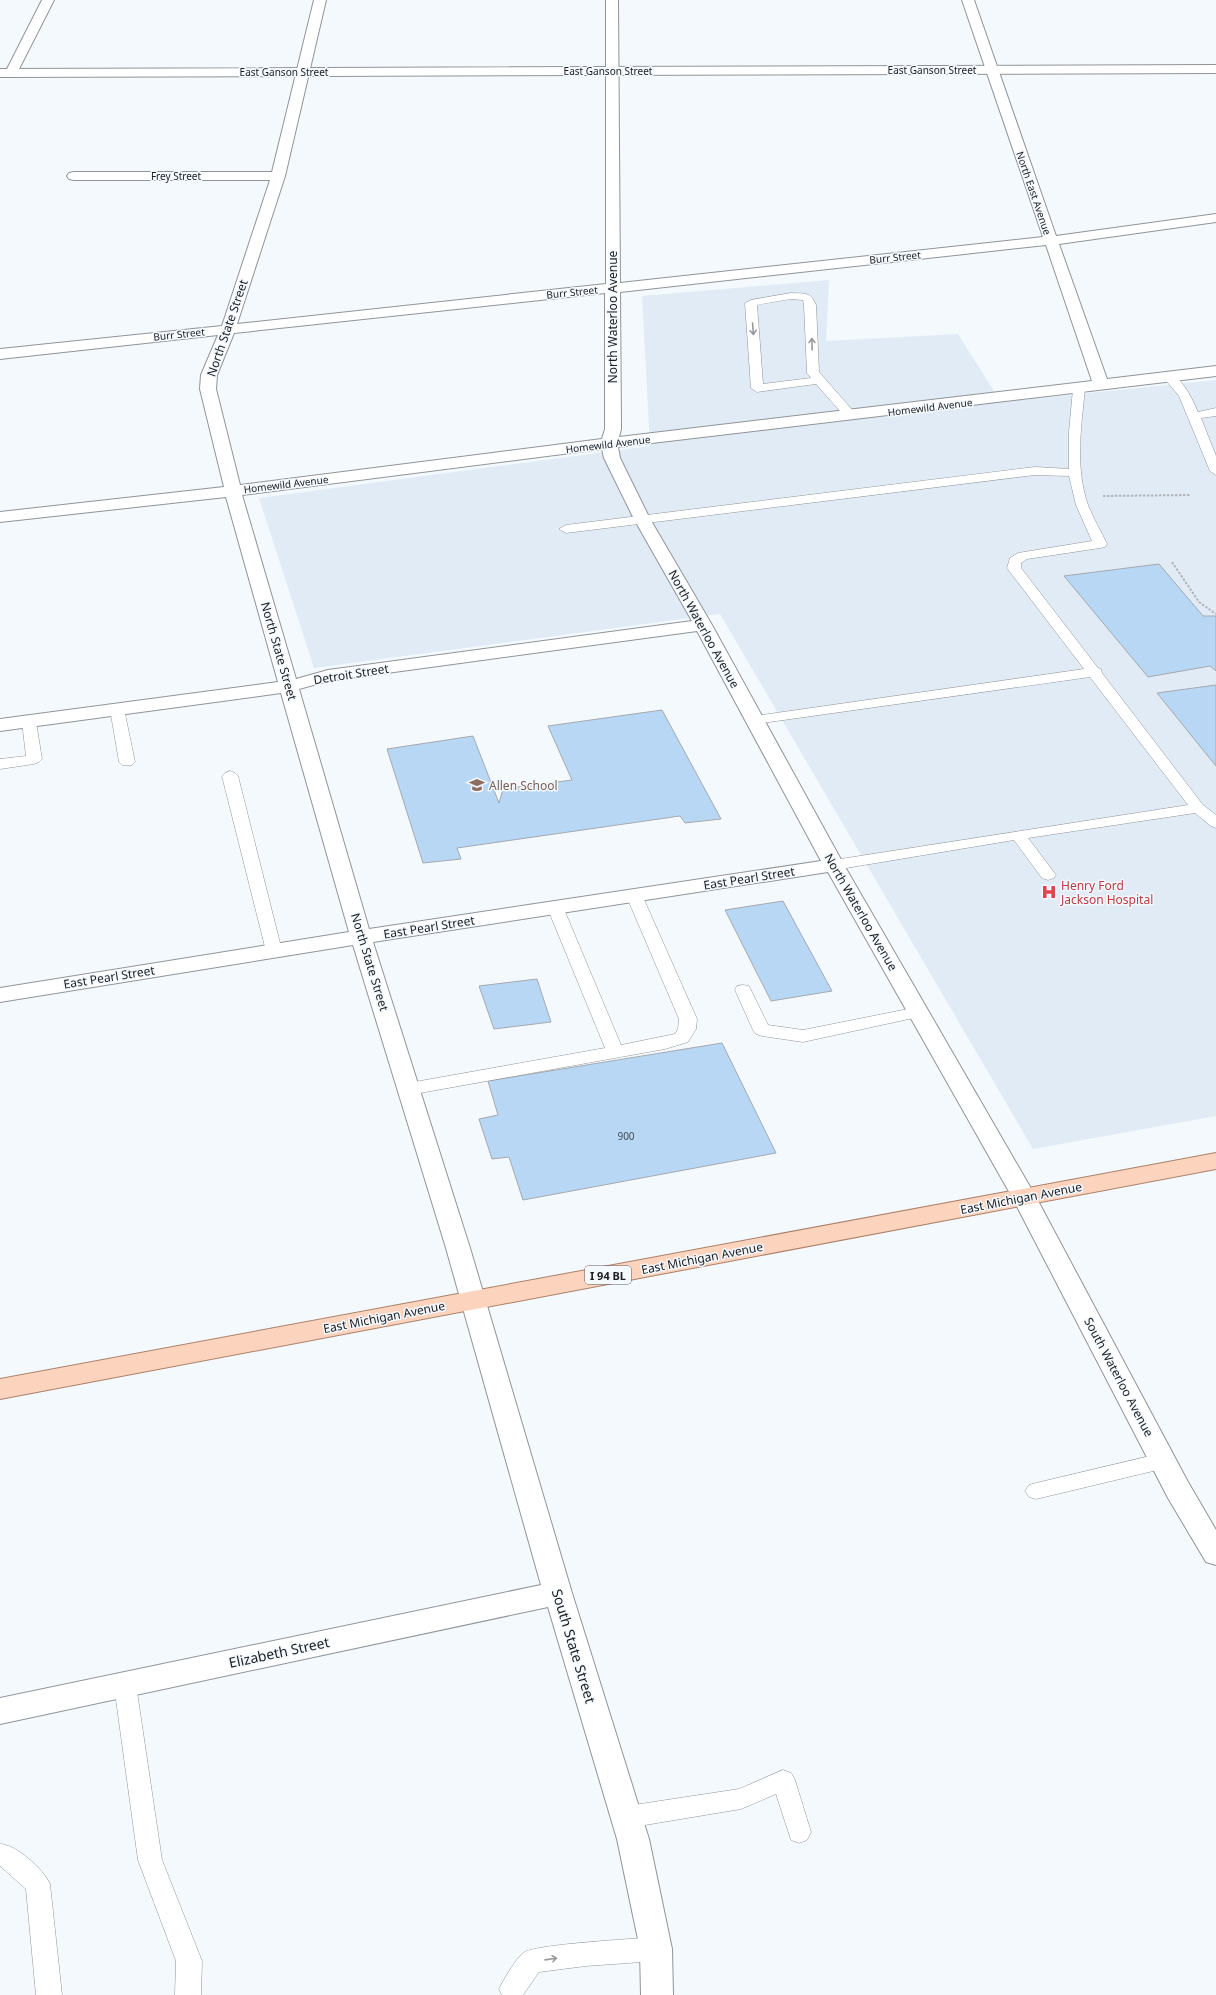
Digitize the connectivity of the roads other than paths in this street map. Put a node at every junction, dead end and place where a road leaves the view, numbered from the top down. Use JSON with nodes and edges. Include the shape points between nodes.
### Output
{"nodes":[{"id":1,"x":48,"y":0,"type":"edge"},
{"id":2,"x":320,"y":0,"type":"edge"},
{"id":3,"x":612,"y":0,"type":"edge"},
{"id":4,"x":968,"y":0,"type":"edge"},
{"id":5,"x":1216,"y":69,"type":"edge"},
{"id":6,"x":992,"y":70,"type":"junction"},
{"id":7,"x":613,"y":71,"type":"junction"},
{"id":8,"x":302,"y":72,"type":"junction"},
{"id":9,"x":6,"y":73,"type":"edge"},
{"id":10,"x":74,"y":176,"type":"dead end"},
{"id":11,"x":278,"y":176,"type":"junction"},
{"id":12,"x":1216,"y":218,"type":"edge"},
{"id":13,"x":1050,"y":240,"type":"junction"},
{"id":14,"x":612,"y":288,"type":"junction"},
{"id":15,"x":228,"y":329,"type":"junction"},
{"id":16,"x":0,"y":354,"type":"edge"},
{"id":17,"x":1216,"y":371,"type":"edge"},
{"id":18,"x":1169,"y":377,"type":"junction"},
{"id":19,"x":820,"y":380,"type":"junction"},
{"id":20,"x":1101,"y":385,"type":"junction"},
{"id":21,"x":1079,"y":389,"type":"junction"},
{"id":22,"x":1216,"y":412,"type":"edge"},
{"id":23,"x":851,"y":416,"type":"junction"},
{"id":24,"x":1193,"y":416,"type":"junction"},
{"id":25,"x":609,"y":444,"type":"junction"},
{"id":26,"x":1216,"y":471,"type":"edge"},
{"id":27,"x":1076,"y":473,"type":"junction"},
{"id":28,"x":232,"y":491,"type":"junction"},
{"id":29,"x":0,"y":517,"type":"edge"},
{"id":30,"x":642,"y":519,"type":"junction"},
{"id":31,"x":566,"y":529,"type":"dead end"},
{"id":32,"x":703,"y":625,"type":"junction"},
{"id":33,"x":1096,"y":672,"type":"junction"},
{"id":34,"x":289,"y":686,"type":"junction"},
{"id":35,"x":117,"y":709,"type":"junction"},
{"id":36,"x":755,"y":720,"type":"junction"},
{"id":37,"x":29,"y":722,"type":"junction"},
{"id":38,"x":0,"y":726,"type":"edge"},
{"id":39,"x":127,"y":762,"type":"dead end"},
{"id":40,"x":0,"y":764,"type":"edge"},
{"id":41,"x":230,"y":776,"type":"dead end"},
{"id":42,"x":1198,"y":808,"type":"junction"},
{"id":43,"x":1216,"y":823,"type":"edge"},
{"id":44,"x":1018,"y":835,"type":"junction"},
{"id":45,"x":834,"y":865,"type":"junction"},
{"id":46,"x":1048,"y":875,"type":"dead end"},
{"id":47,"x":634,"y":895,"type":"junction"},
{"id":48,"x":555,"y":908,"type":"junction"},
{"id":49,"x":361,"y":937,"type":"junction"},
{"id":50,"x":274,"y":951,"type":"junction"},
{"id":51,"x":743,"y":990,"type":"dead end"},
{"id":52,"x":0,"y":995,"type":"edge"},
{"id":53,"x":918,"y":1012,"type":"junction"},
{"id":54,"x":615,"y":1052,"type":"junction"},
{"id":55,"x":409,"y":1089,"type":"junction"},
{"id":56,"x":1216,"y":1161,"type":"edge"},
{"id":57,"x":1024,"y":1197,"type":"junction"},
{"id":58,"x":474,"y":1300,"type":"junction"},
{"id":59,"x":0,"y":1389,"type":"edge"},
{"id":60,"x":1163,"y":1461,"type":"junction"},
{"id":61,"x":1036,"y":1491,"type":"dead end"},
{"id":62,"x":1216,"y":1554,"type":"edge"},
{"id":63,"x":558,"y":1593,"type":"junction"},
{"id":64,"x":125,"y":1685,"type":"junction"},
{"id":65,"x":0,"y":1711,"type":"edge"},
{"id":66,"x":627,"y":1818,"type":"junction"},
{"id":67,"x":799,"y":1832,"type":"dead end"},
{"id":68,"x":0,"y":1855,"type":"edge"},
{"id":69,"x":656,"y":1949,"type":"junction"},
{"id":70,"x":512,"y":1989,"type":"dead end"},
{"id":71,"x":49,"y":1995,"type":"edge"},
{"id":72,"x":188,"y":1995,"type":"edge"},
{"id":73,"x":656,"y":1995,"type":"edge"}],
"edges":[{"from":1,"to":9,"type":"street"},
{"from":2,"to":8,"type":"street","name":"North State Street"},
{"from":3,"to":7,"type":"street","name":"North Waterloo Avenue"},
{"from":4,"to":6,"type":"street","name":"North East Avenue"},
{"from":5,"to":6,"type":"street","name":"East Ganson Street"},
{"from":6,"to":7,"type":"street","name":"East Ganson Street"},
{"from":6,"to":13,"type":"street","name":"North East Avenue"},
{"from":7,"to":8,"type":"street","name":"East Ganson Street"},
{"from":7,"to":14,"type":"street","name":"North Waterloo Avenue"},
{"from":8,"to":9,"type":"street","name":"East Ganson Street"},
{"from":8,"to":11,"type":"street","name":"North State Street"},
{"from":10,"to":11,"type":"street","name":"Frey Street"},
{"from":11,"to":15,"type":"street","name":"North State Street"},
{"from":12,"to":13,"type":"street","name":"Burr Street"},
{"from":13,"to":14,"type":"street","name":"Burr Street"},
{"from":13,"to":20,"type":"street","name":"North East Avenue"},
{"from":14,"to":15,"type":"street","name":"Burr Street"},
{"from":14,"to":25,"type":"street","name":"North Waterloo Avenue","via":[[612,429]]},
{"from":15,"to":16,"type":"street","name":"Burr Street"},
{"from":15,"to":28,"type":"street","name":"North State Street","via":[[209,375],[208,389]]},
{"from":17,"to":18,"type":"street","name":"Homewild Avenue"},
{"from":18,"to":20,"type":"street","name":"Homewild Avenue"},
{"from":18,"to":24,"type":"lane","via":[[1185,395]]},
{"from":19,"to":19,"type":"lane","one_way":true,"via":[[813,373],[810,305],[807,297],[785,296],[751,303],[757,388]]},
{"from":19,"to":23,"type":"lane"},
{"from":20,"to":21,"type":"street","name":"Homewild Avenue"},
{"from":21,"to":23,"type":"street","name":"Homewild Avenue"},
{"from":21,"to":27,"type":"lane","via":[[1074,436]]},
{"from":22,"to":24,"type":"lane"},
{"from":23,"to":25,"type":"street","name":"Homewild Avenue"},
{"from":24,"to":26,"type":"lane"},
{"from":25,"to":28,"type":"street","name":"Homewild Avenue"},
{"from":25,"to":30,"type":"street","name":"North Waterloo Avenue","via":[[612,458]]},
{"from":27,"to":30,"type":"lane","via":[[1035,471]]},
{"from":27,"to":33,"type":"lane","via":[[1080,496],[1100,544],[1022,556],[1015,561],[1014,568]]},
{"from":28,"to":29,"type":"street","name":"Homewild Avenue"},
{"from":28,"to":34,"type":"street","name":"North State Street"},
{"from":30,"to":31,"type":"lane"},
{"from":30,"to":32,"type":"street","name":"North Waterloo Avenue"},
{"from":32,"to":34,"type":"street","name":"Detroit Street","via":[[328,676]]},
{"from":32,"to":36,"type":"street","name":"North Waterloo Avenue"},
{"from":33,"to":36,"type":"lane"},
{"from":33,"to":42,"type":"lane"},
{"from":34,"to":35,"type":"street","name":"Detroit Street"},
{"from":34,"to":49,"type":"street","name":"North State Street"},
{"from":35,"to":37,"type":"street","name":"Detroit Street"},
{"from":35,"to":39,"type":"lane"},
{"from":36,"to":45,"type":"street","name":"North Waterloo Avenue"},
{"from":37,"to":38,"type":"street","name":"Detroit Street"},
{"from":37,"to":40,"type":"lane","via":[[34,759]]},
{"from":41,"to":50,"type":"lane"},
{"from":42,"to":43,"type":"lane"},
{"from":42,"to":44,"type":"lane"},
{"from":44,"to":45,"type":"lane"},
{"from":44,"to":46,"type":"lane"},
{"from":45,"to":47,"type":"street","name":"East Pearl Street"},
{"from":45,"to":53,"type":"street","name":"North Waterloo Avenue"},
{"from":47,"to":48,"type":"street","name":"East Pearl Street"},
{"from":47,"to":54,"type":"lane","via":[[688,1019],[687,1029],[682,1038]]},
{"from":48,"to":49,"type":"street","name":"East Pearl Street"},
{"from":48,"to":54,"type":"lane"},
{"from":49,"to":50,"type":"street","name":"East Pearl Street"},
{"from":49,"to":55,"type":"street","name":"North State Street"},
{"from":50,"to":52,"type":"street","name":"East Pearl Street"},
{"from":51,"to":53,"type":"lane","via":[[762,1030],[803,1036]]},
{"from":53,"to":57,"type":"street","name":"North Waterloo Avenue"},
{"from":54,"to":55,"type":"lane"},
{"from":55,"to":58,"type":"street","name":"North State Street"},
{"from":56,"to":57,"type":"main road","name":"East Michigan Avenue","number":"I 94 BL"},
{"from":57,"to":58,"type":"main road","name":"East Michigan Avenue","number":"I 94 BL"},
{"from":57,"to":60,"type":"street","name":"South Waterloo Avenue"},
{"from":58,"to":59,"type":"main road","name":"East Michigan Avenue","number":"I 94 BL"},
{"from":58,"to":63,"type":"street","name":"South State Street"},
{"from":60,"to":61,"type":"lane"},
{"from":60,"to":62,"type":"street","name":"South Waterloo Avenue"},
{"from":63,"to":64,"type":"street","name":"Elizabeth Street"},
{"from":63,"to":66,"type":"street","name":"South State Street"},
{"from":64,"to":65,"type":"street","name":"Elizabeth Street"},
{"from":64,"to":72,"type":"lane","via":[[150,1860],[188,1960]]},
{"from":66,"to":67,"type":"lane","via":[[741,1799],[782,1780]]},
{"from":66,"to":69,"type":"street","name":"South State Street"},
{"from":68,"to":71,"type":"lane","via":[[6,1855],[38,1884]]},
{"from":70,"to":69,"type":"lane","one_way":true,"via":[[532,1961]]},
{"from":69,"to":73,"type":"street","name":"South State Street"}]}
